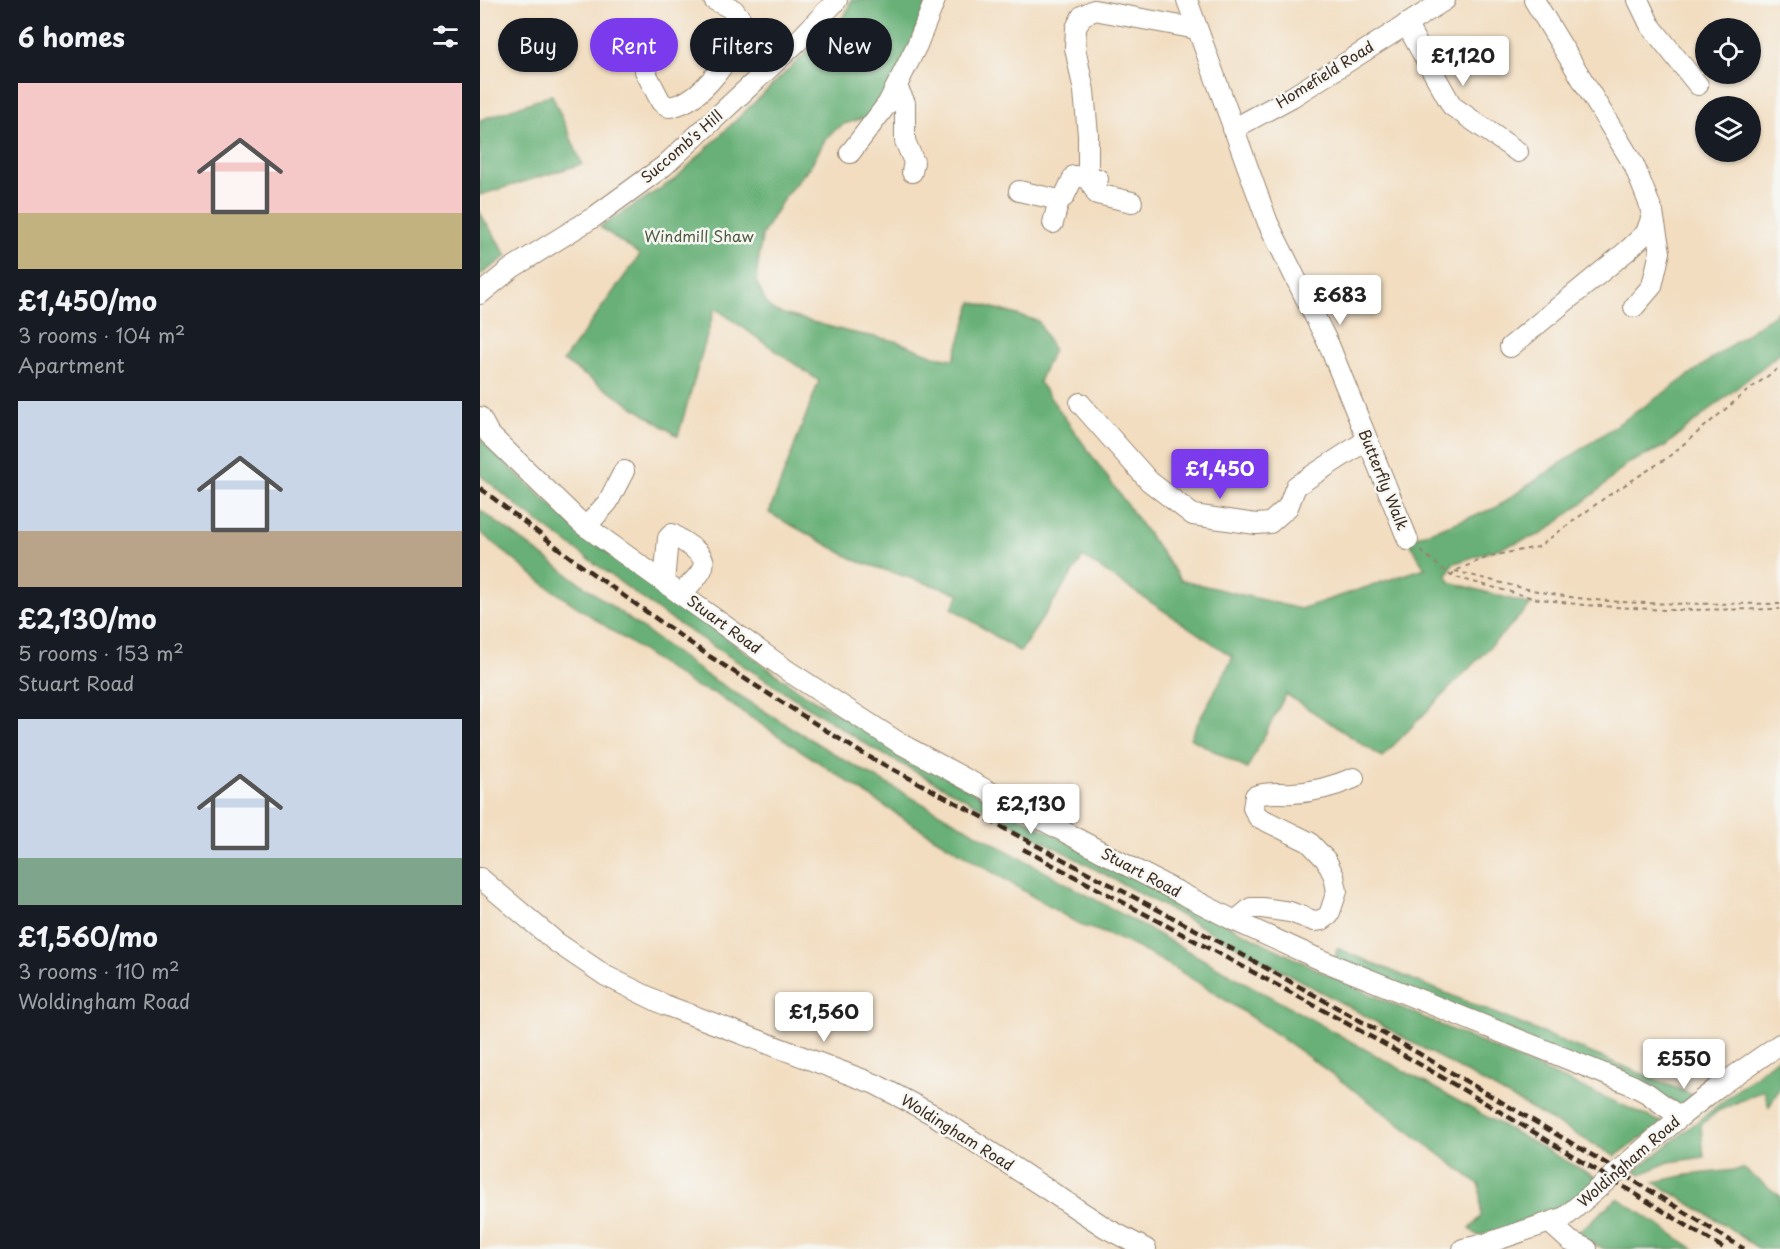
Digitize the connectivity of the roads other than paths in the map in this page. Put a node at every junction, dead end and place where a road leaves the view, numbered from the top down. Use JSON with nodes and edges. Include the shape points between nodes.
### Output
{"nodes":[{"id":1,"x":714,"y":0,"type":"edge"},
{"id":2,"x":934,"y":0,"type":"edge"},
{"id":3,"x":1187,"y":0,"type":"edge"},
{"id":4,"x":1445,"y":0,"type":"edge"},
{"id":5,"x":1534,"y":0,"type":"edge"},
{"id":6,"x":1638,"y":0,"type":"edge"},
{"id":7,"x":830,"y":2,"type":"edge"},
{"id":8,"x":1406,"y":24,"type":"junction"},
{"id":9,"x":1197,"y":29,"type":"junction"},
{"id":10,"x":646,"y":72,"type":"edge"},
{"id":11,"x":1698,"y":85,"type":"dead end"},
{"id":12,"x":897,"y":87,"type":"junction"},
{"id":13,"x":1233,"y":129,"type":"junction"},
{"id":14,"x":1518,"y":152,"type":"dead end"},
{"id":15,"x":850,"y":153,"type":"dead end"},
{"id":16,"x":912,"y":172,"type":"dead end"},
{"id":17,"x":1087,"y":177,"type":"junction"},
{"id":18,"x":1019,"y":191,"type":"dead end"},
{"id":19,"x":1059,"y":200,"type":"junction"},
{"id":20,"x":1132,"y":202,"type":"dead end"},
{"id":21,"x":1653,"y":213,"type":"junction"},
{"id":22,"x":1053,"y":223,"type":"dead end"},
{"id":23,"x":480,"y":294,"type":"edge"},
{"id":24,"x":1634,"y":307,"type":"dead end"},
{"id":25,"x":1510,"y":347,"type":"dead end"},
{"id":26,"x":1080,"y":403,"type":"dead end"},
{"id":27,"x":480,"y":417,"type":"edge"},
{"id":28,"x":1368,"y":440,"type":"junction"},
{"id":29,"x":624,"y":471,"type":"dead end"},
{"id":30,"x":586,"y":527,"type":"junction"},
{"id":31,"x":1408,"y":540,"type":"road end"},
{"id":32,"x":663,"y":582,"type":"junction"},
{"id":33,"x":680,"y":594,"type":"junction"},
{"id":34,"x":1354,"y":778,"type":"dead end"},
{"id":35,"x":480,"y":878,"type":"edge"},
{"id":36,"x":1235,"y":921,"type":"junction"},
{"id":37,"x":1780,"y":1044,"type":"edge"},
{"id":38,"x":1680,"y":1117,"type":"junction"},
{"id":39,"x":1550,"y":1223,"type":"junction"},
{"id":40,"x":1146,"y":1249,"type":"edge"},
{"id":41,"x":1463,"y":1249,"type":"edge"},
{"id":42,"x":1587,"y":1249,"type":"edge"}],
"edges":[{"from":1,"to":10,"type":"street","via":[[734,10],[743,22],[731,51],[706,87],[682,104],[669,107],[661,102]]},
{"from":2,"to":12,"type":"street"},
{"from":3,"to":9,"type":"street","name":"Butterfly Walk"},
{"from":4,"to":8,"type":"street","name":"Homefield Road"},
{"from":5,"to":21,"type":"street","via":[[1634,165]]},
{"from":6,"to":11,"type":"street","via":[[1650,25]]},
{"from":7,"to":23,"type":"street","name":"Succomb's Hill","via":[[664,166],[594,217],[512,268]]},
{"from":8,"to":13,"type":"street","name":"Homefield Road","via":[[1292,97]]},
{"from":8,"to":14,"type":"street","via":[[1452,106]]},
{"from":9,"to":13,"type":"street","name":"Butterfly Walk"},
{"from":9,"to":17,"type":"street","via":[[1094,10],[1082,16],[1076,28],[1075,48],[1087,124]]},
{"from":12,"to":15,"type":"street"},
{"from":12,"to":16,"type":"street","via":[[905,103],[905,141],[914,162]]},
{"from":13,"to":28,"type":"street","name":"Butterfly Walk","via":[[1268,223],[1329,345]]},
{"from":17,"to":19,"type":"street"},
{"from":17,"to":20,"type":"street","via":[[1097,194]]},
{"from":18,"to":19,"type":"street"},
{"from":19,"to":22,"type":"street"},
{"from":21,"to":24,"type":"street","via":[[1660,252],[1652,286]]},
{"from":21,"to":25,"type":"street","via":[[1646,233],[1628,250]]},
{"from":26,"to":28,"type":"street","via":[[1149,482],[1193,515],[1256,524],[1270,524],[1288,507],[1296,486]]},
{"from":27,"to":30,"type":"street","name":"Stuart Road","via":[[489,434]]},
{"from":28,"to":31,"type":"street","name":"Butterfly Walk"},
{"from":29,"to":30,"type":"street","via":[[608,502]]},
{"from":30,"to":32,"type":"street","name":"Stuart Road"},
{"from":32,"to":33,"type":"street","name":"Stuart Road"},
{"from":32,"to":33,"type":"street","via":[[668,538],[672,534],[701,553],[704,561],[700,575]]},
{"from":33,"to":36,"type":"street","name":"Stuart Road","via":[[788,671],[901,744]]},
{"from":34,"to":36,"type":"street","via":[[1294,793],[1255,796],[1253,807],[1258,817],[1310,842],[1326,860],[1337,891],[1329,915],[1314,921],[1290,912],[1251,908]]},
{"from":35,"to":40,"type":"street","name":"Woldingham Road","via":[[556,942],[606,975],[665,1005],[875,1084],[934,1115],[1106,1228]]},
{"from":36,"to":38,"type":"street","name":"Stuart Road","via":[[1321,960],[1632,1085]]},
{"from":37,"to":38,"type":"street","name":"Woldingham Road"},
{"from":38,"to":39,"type":"street","name":"Woldingham Road","via":[[1582,1205]]},
{"from":39,"to":41,"type":"street","name":"Woldingham Road"},
{"from":39,"to":42,"type":"street","via":[[1570,1241]]}]}
